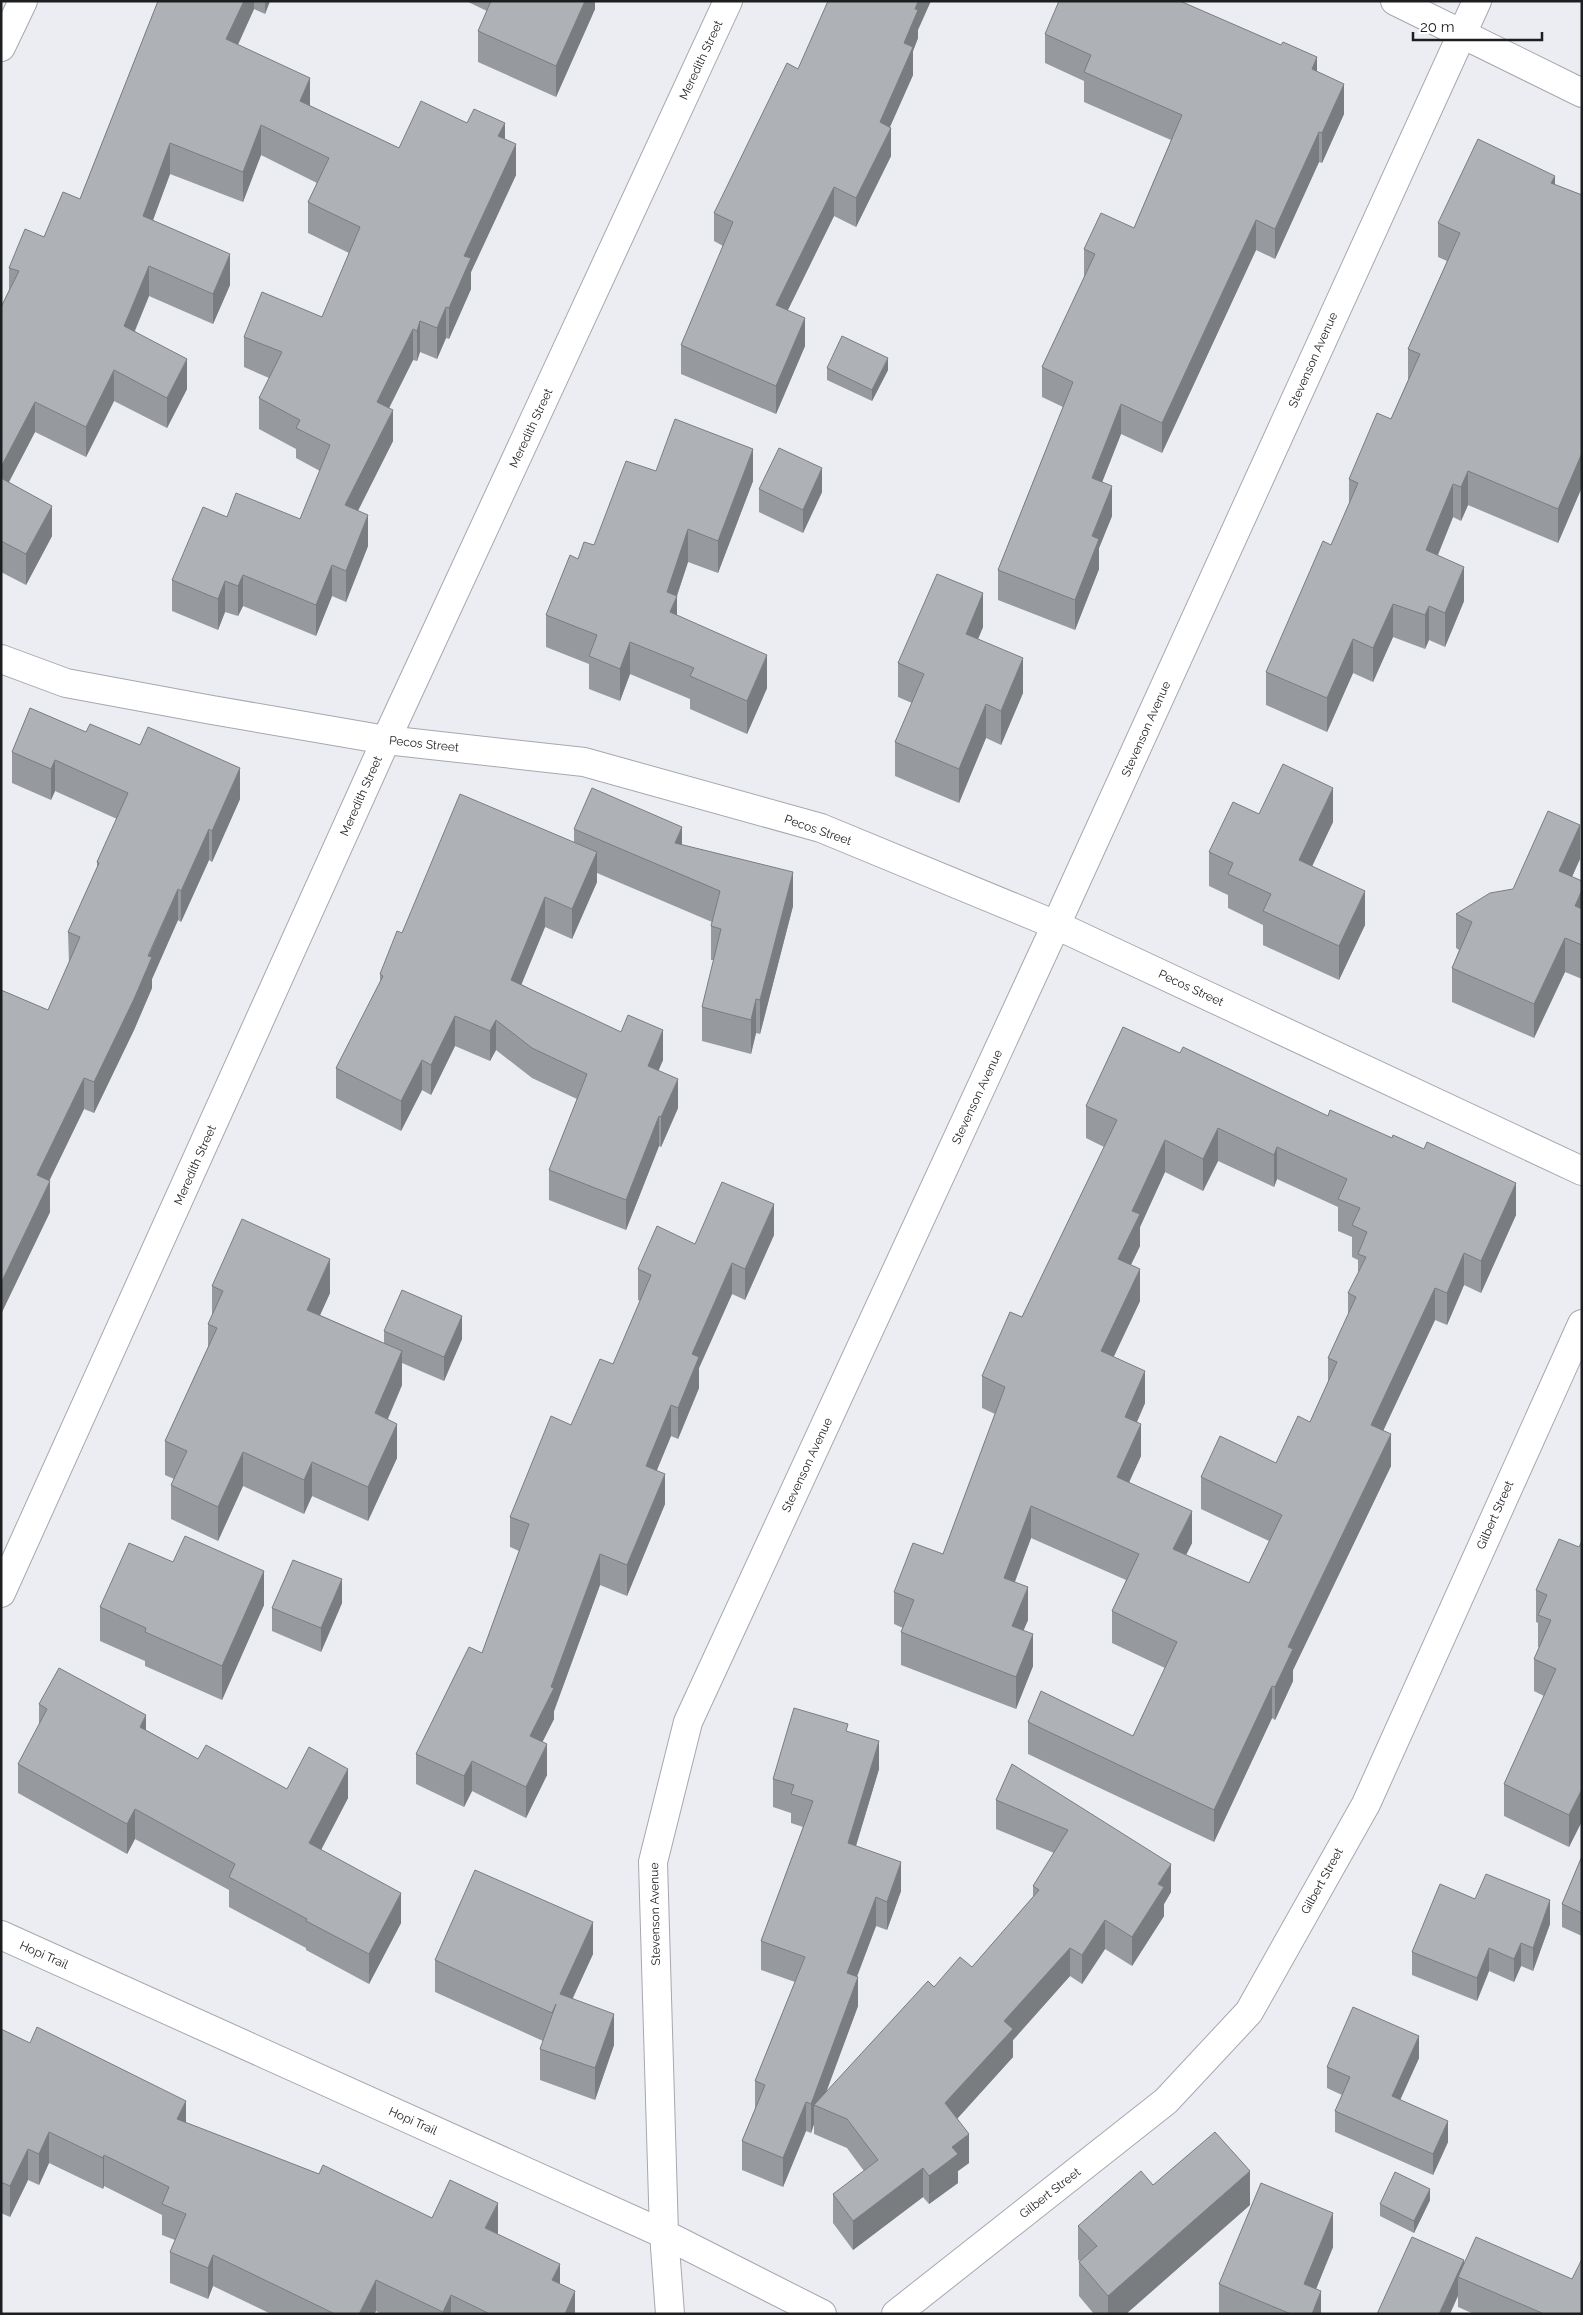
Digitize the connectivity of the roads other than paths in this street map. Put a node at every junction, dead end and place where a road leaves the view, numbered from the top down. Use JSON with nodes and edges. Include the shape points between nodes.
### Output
{"nodes":[{"id":1,"x":23,"y":1,"type":"edge"},
{"id":2,"x":728,"y":1,"type":"edge"},
{"id":3,"x":1395,"y":1,"type":"edge"},
{"id":4,"x":1477,"y":1,"type":"edge"},
{"id":5,"x":1462,"y":34,"type":"junction"},
{"id":6,"x":1,"y":47,"type":"edge"},
{"id":7,"x":1582,"y":93,"type":"edge"},
{"id":8,"x":1,"y":659,"type":"edge"},
{"id":9,"x":386,"y":740,"type":"junction"},
{"id":10,"x":1056,"y":925,"type":"junction"},
{"id":11,"x":1582,"y":1171,"type":"edge"},
{"id":12,"x":1582,"y":1324,"type":"edge"},
{"id":13,"x":1,"y":1593,"type":"edge"},
{"id":14,"x":1,"y":1935,"type":"edge"},
{"id":15,"x":664,"y":2234,"type":"junction"},
{"id":16,"x":670,"y":2314,"type":"edge"},
{"id":17,"x":822,"y":2314,"type":"edge"},
{"id":18,"x":896,"y":2314,"type":"edge"}],
"edges":[{"from":1,"to":6,"type":"street"},
{"from":2,"to":9,"type":"street","name":"Meredith Street"},
{"from":3,"to":5,"type":"street"},
{"from":4,"to":5,"type":"street","name":"Stevenson Avenue"},
{"from":5,"to":7,"type":"street"},
{"from":5,"to":10,"type":"street","name":"Stevenson Avenue"},
{"from":8,"to":9,"type":"street","name":"Pecos Street","via":[[66,682]]},
{"from":9,"to":10,"type":"street","name":"Pecos Street","via":[[584,762],[821,828]]},
{"from":9,"to":13,"type":"street","name":"Meredith Street"},
{"from":10,"to":11,"type":"street","name":"Pecos Street"},
{"from":10,"to":15,"type":"street","name":"Stevenson Avenue","via":[[688,1722],[653,1862]]},
{"from":12,"to":18,"type":"street","name":"Gilbert Street","via":[[1366,1804],[1249,2012],[1166,2101]]},
{"from":14,"to":15,"type":"street","name":"Hopi Trail"},
{"from":15,"to":16,"type":"street"},
{"from":15,"to":17,"type":"street","name":"Hopi Trail"}]}
